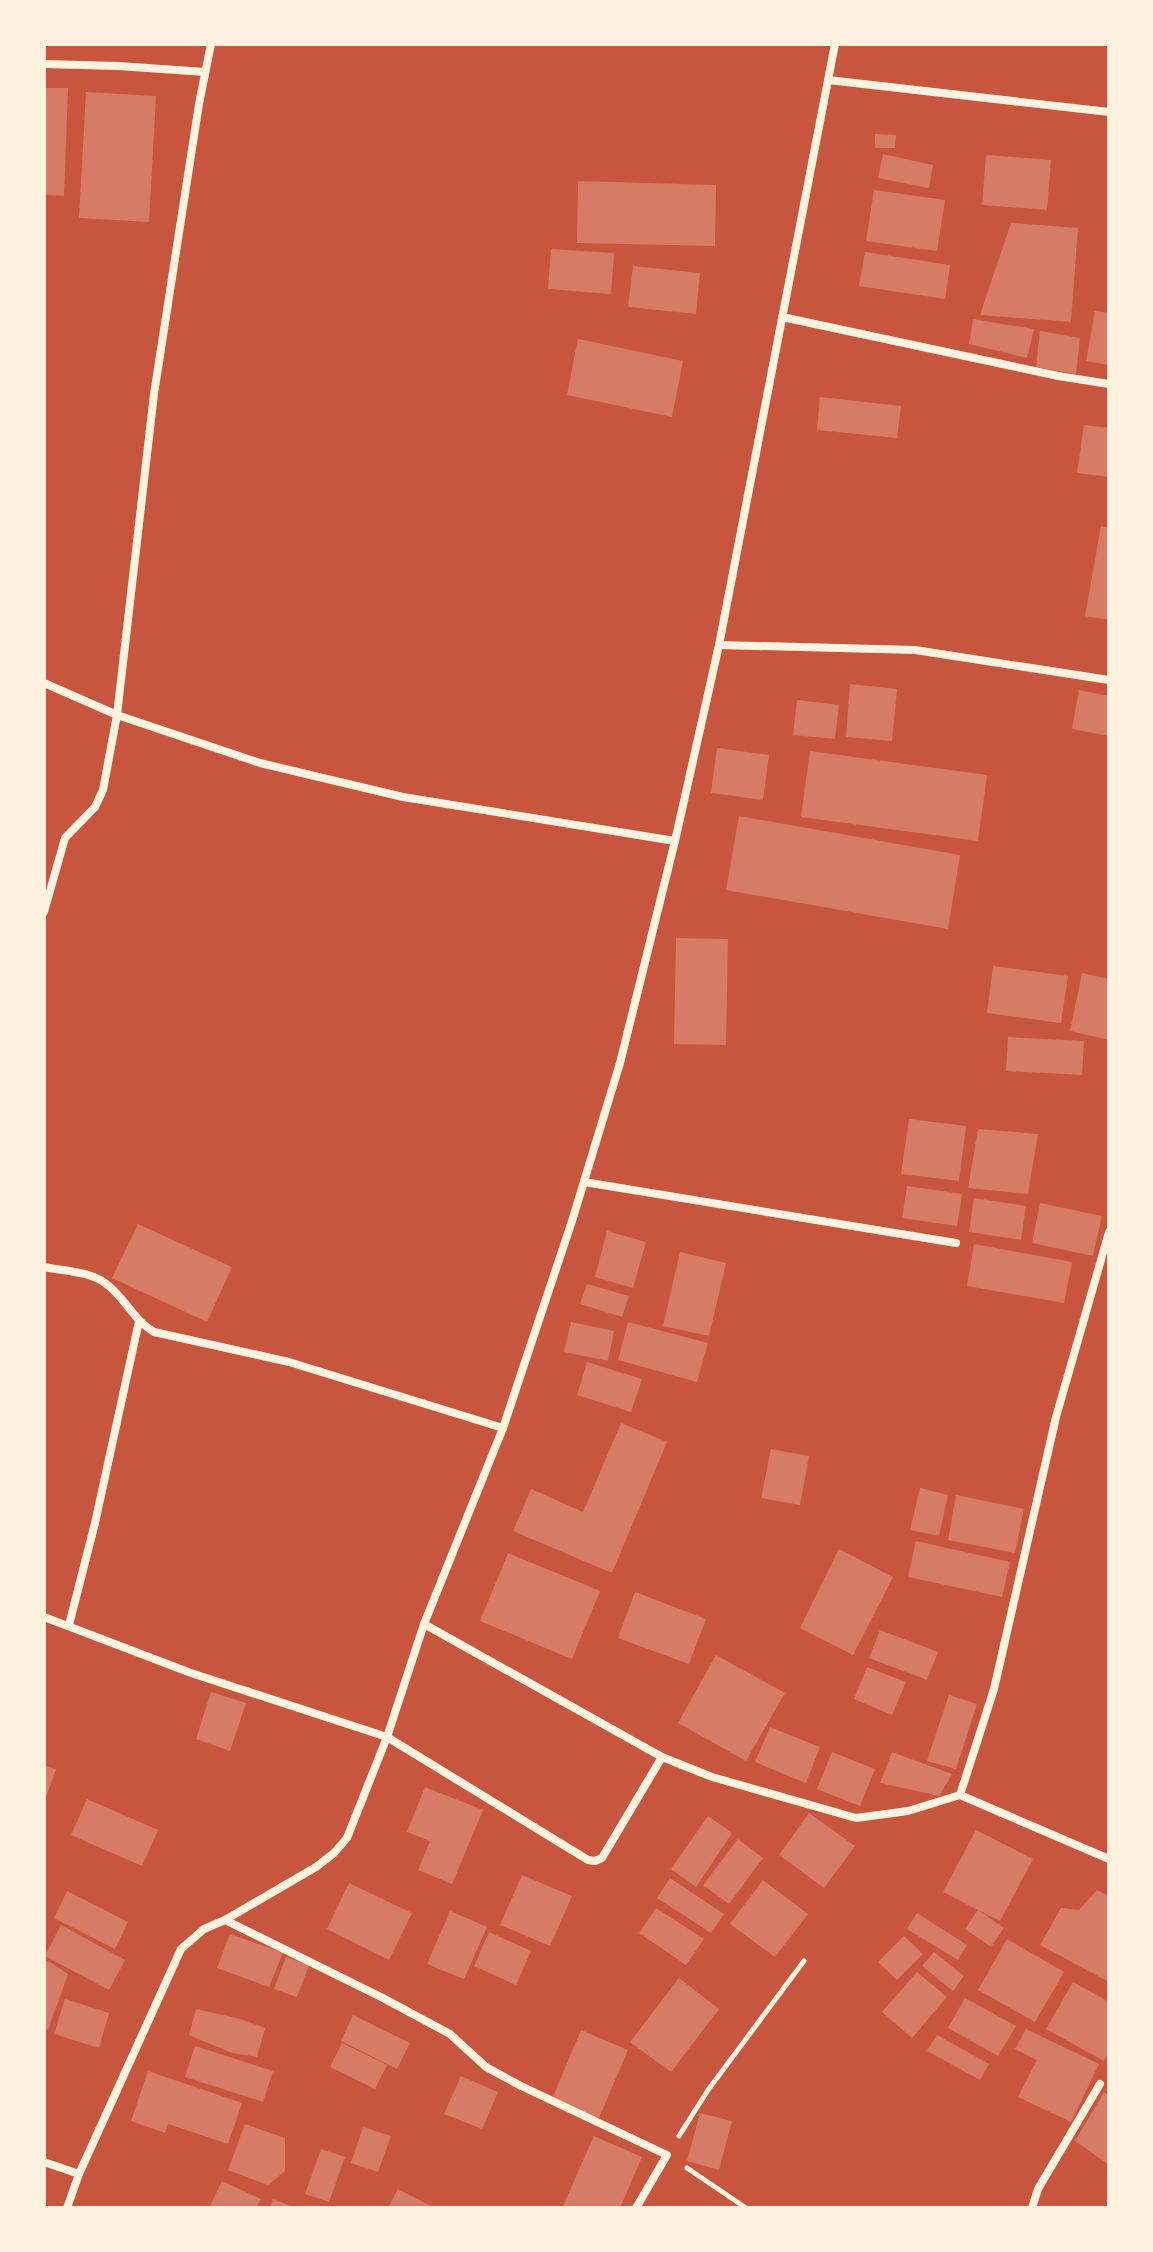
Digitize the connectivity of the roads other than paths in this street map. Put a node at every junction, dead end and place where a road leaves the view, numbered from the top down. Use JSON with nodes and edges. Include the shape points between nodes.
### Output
{"nodes":[{"id":1,"x":211,"y":44,"type":"edge"},
{"id":2,"x":835,"y":44,"type":"edge"},
{"id":3,"x":44,"y":64,"type":"edge"},
{"id":4,"x":205,"y":72,"type":"junction"},
{"id":5,"x":828,"y":80,"type":"junction"},
{"id":6,"x":1109,"y":112,"type":"edge"},
{"id":7,"x":782,"y":317,"type":"junction"},
{"id":8,"x":1109,"y":384,"type":"edge"},
{"id":9,"x":719,"y":645,"type":"junction"},
{"id":10,"x":1109,"y":680,"type":"edge"},
{"id":11,"x":44,"y":683,"type":"edge"},
{"id":12,"x":117,"y":715,"type":"junction"},
{"id":13,"x":675,"y":841,"type":"junction"},
{"id":14,"x":44,"y":912,"type":"edge"},
{"id":15,"x":584,"y":1182,"type":"junction"},
{"id":16,"x":1109,"y":1232,"type":"edge"},
{"id":17,"x":956,"y":1243,"type":"dead end"},
{"id":18,"x":44,"y":1267,"type":"edge"},
{"id":19,"x":139,"y":1321,"type":"junction"},
{"id":20,"x":503,"y":1428,"type":"junction"},
{"id":21,"x":44,"y":1617,"type":"edge"},
{"id":22,"x":424,"y":1624,"type":"junction"},
{"id":23,"x":69,"y":1625,"type":"junction"},
{"id":24,"x":387,"y":1737,"type":"junction"},
{"id":25,"x":662,"y":1757,"type":"junction"},
{"id":26,"x":960,"y":1795,"type":"junction"},
{"id":27,"x":1109,"y":1859,"type":"edge"},
{"id":28,"x":225,"y":1920,"type":"junction"},
{"id":29,"x":1100,"y":2084,"type":"dead end"},
{"id":30,"x":44,"y":2162,"type":"edge"},
{"id":31,"x":79,"y":2174,"type":"junction"},
{"id":32,"x":67,"y":2208,"type":"edge"},
{"id":33,"x":636,"y":2208,"type":"edge"},
{"id":34,"x":1032,"y":2208,"type":"edge"}],
"edges":[{"from":1,"to":4,"type":"street"},
{"from":2,"to":5,"type":"street"},
{"from":3,"to":4,"type":"street"},
{"from":4,"to":12,"type":"street","via":[[154,394]]},
{"from":5,"to":6,"type":"street"},
{"from":5,"to":7,"type":"street"},
{"from":7,"to":8,"type":"street"},
{"from":7,"to":9,"type":"street"},
{"from":9,"to":10,"type":"street","via":[[915,650]]},
{"from":9,"to":13,"type":"street"},
{"from":11,"to":12,"type":"street"},
{"from":12,"to":13,"type":"street","via":[[260,763],[403,797]]},
{"from":12,"to":14,"type":"street","via":[[103,790],[95,807],[65,838]]},
{"from":13,"to":15,"type":"street","via":[[620,1063]]},
{"from":15,"to":17,"type":"street"},
{"from":15,"to":20,"type":"street"},
{"from":16,"to":26,"type":"street","via":[[1056,1417],[994,1689]]},
{"from":18,"to":19,"type":"street","via":[[96,1277]]},
{"from":19,"to":20,"type":"street","via":[[154,1332],[289,1362]]},
{"from":19,"to":23,"type":"street"},
{"from":20,"to":22,"type":"street"},
{"from":21,"to":23,"type":"street"},
{"from":22,"to":24,"type":"street"},
{"from":22,"to":25,"type":"street"},
{"from":23,"to":24,"type":"street","via":[[191,1673]]},
{"from":24,"to":25,"type":"street","via":[[595,1861],[602,1858]]},
{"from":24,"to":28,"type":"street","via":[[347,1838],[334,1853]]},
{"from":25,"to":26,"type":"street","via":[[712,1777],[856,1818],[908,1811]]},
{"from":26,"to":27,"type":"street"},
{"from":28,"to":31,"type":"street","via":[[204,1929],[181,1949]]},
{"from":28,"to":33,"type":"street","via":[[450,2034],[486,2067],[521,2086],[667,2155]]},
{"from":29,"to":34,"type":"street"},
{"from":30,"to":31,"type":"street"},
{"from":31,"to":32,"type":"street"}]}
